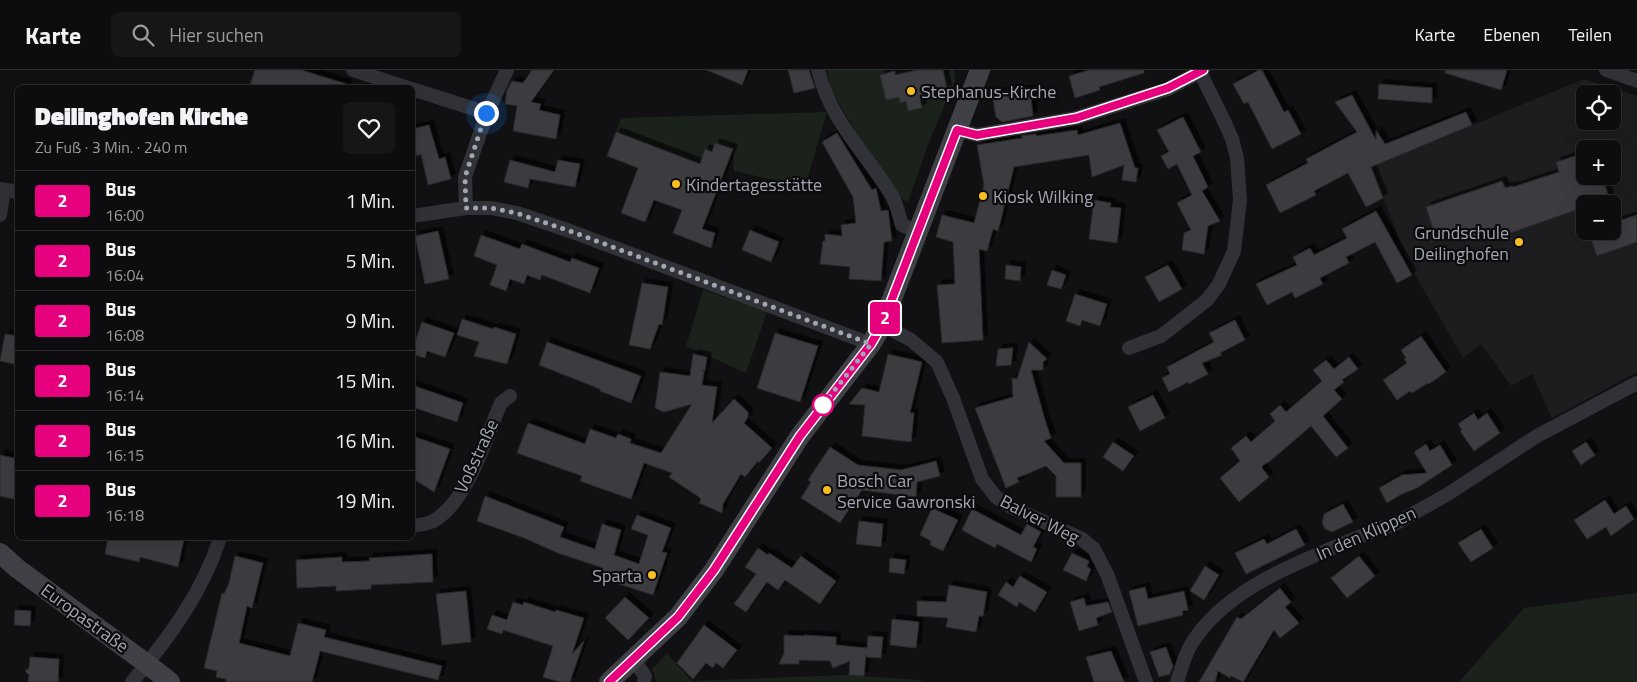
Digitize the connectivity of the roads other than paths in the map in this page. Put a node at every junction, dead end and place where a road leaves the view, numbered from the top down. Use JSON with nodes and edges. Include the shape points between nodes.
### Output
{"nodes":[{"id":1,"x":353,"y":70,"type":"edge"},
{"id":2,"x":507,"y":70,"type":"edge"},
{"id":3,"x":818,"y":70,"type":"edge"},
{"id":4,"x":980,"y":70,"type":"edge"},
{"id":5,"x":1606,"y":70,"type":"edge"},
{"id":6,"x":1202,"y":71,"type":"edge"},
{"id":7,"x":1637,"y":81,"type":"edge"},
{"id":8,"x":399,"y":85,"type":"edge"},
{"id":9,"x":415,"y":90,"type":"edge"},
{"id":10,"x":486,"y":113,"type":"junction"},
{"id":11,"x":957,"y":130,"type":"junction"},
{"id":12,"x":7,"y":190,"type":"edge"},
{"id":13,"x":466,"y":208,"type":"junction"},
{"id":14,"x":0,"y":214,"type":"edge"},
{"id":15,"x":415,"y":216,"type":"edge"},
{"id":16,"x":917,"y":231,"type":"junction"},
{"id":17,"x":882,"y":325,"type":"junction"},
{"id":18,"x":871,"y":344,"type":"junction"},
{"id":19,"x":1129,"y":348,"type":"dead end"},
{"id":20,"x":1637,"y":383,"type":"edge"},
{"id":21,"x":510,"y":396,"type":"dead end"},
{"id":22,"x":415,"y":525,"type":"edge"},
{"id":23,"x":219,"y":540,"type":"edge"},
{"id":24,"x":0,"y":553,"type":"edge"},
{"id":25,"x":634,"y":660,"type":"junction"},
{"id":26,"x":148,"y":664,"type":"junction"},
{"id":27,"x":132,"y":682,"type":"edge"},
{"id":28,"x":170,"y":682,"type":"edge"},
{"id":29,"x":609,"y":682,"type":"edge"},
{"id":30,"x":644,"y":682,"type":"edge"},
{"id":31,"x":1146,"y":682,"type":"edge"},
{"id":32,"x":1177,"y":682,"type":"edge"}],
"edges":[{"from":1,"to":8,"type":"street"},
{"from":2,"to":10,"type":"street"},
{"from":3,"to":16,"type":"street","via":[[823,91],[843,128],[894,198],[902,225]]},
{"from":4,"to":11,"type":"main road"},
{"from":5,"to":7,"type":"street"},
{"from":6,"to":11,"type":"street","via":[[1168,88],[1076,118],[977,135]]},
{"from":6,"to":19,"type":"street","via":[[1226,123],[1237,158],[1240,200],[1234,251],[1208,300],[1161,336]]},
{"from":9,"to":10,"type":"street"},
{"from":10,"to":13,"type":"street","via":[[465,177]]},
{"from":11,"to":16,"type":"main road"},
{"from":12,"to":14,"type":"street"},
{"from":13,"to":15,"type":"street"},
{"from":13,"to":18,"type":"street","via":[[516,213],[570,231]]},
{"from":16,"to":17,"type":"main road"},
{"from":17,"to":18,"type":"main road"},
{"from":17,"to":31,"type":"street","name":"Balver Weg","via":[[911,340],[937,362],[988,489],[1011,507],[1082,538],[1094,549],[1107,574]]},
{"from":18,"to":25,"type":"main road","via":[[800,436],[714,570],[678,617]]},
{"from":20,"to":32,"type":"street","name":"In den Klippen","via":[[1538,436],[1393,525],[1295,564],[1238,596],[1215,614],[1195,637]]},
{"from":21,"to":22,"type":"street","name":"Voßstraße","via":[[501,403],[468,480],[455,501],[434,520]]},
{"from":23,"to":26,"type":"street","via":[[214,558],[188,608]]},
{"from":24,"to":26,"type":"main road","name":"Europastraße"},
{"from":25,"to":29,"type":"main road"},
{"from":25,"to":30,"type":"street","via":[[645,676]]},
{"from":26,"to":27,"type":"street"},
{"from":26,"to":28,"type":"main road","name":"Europastraße"}]}
